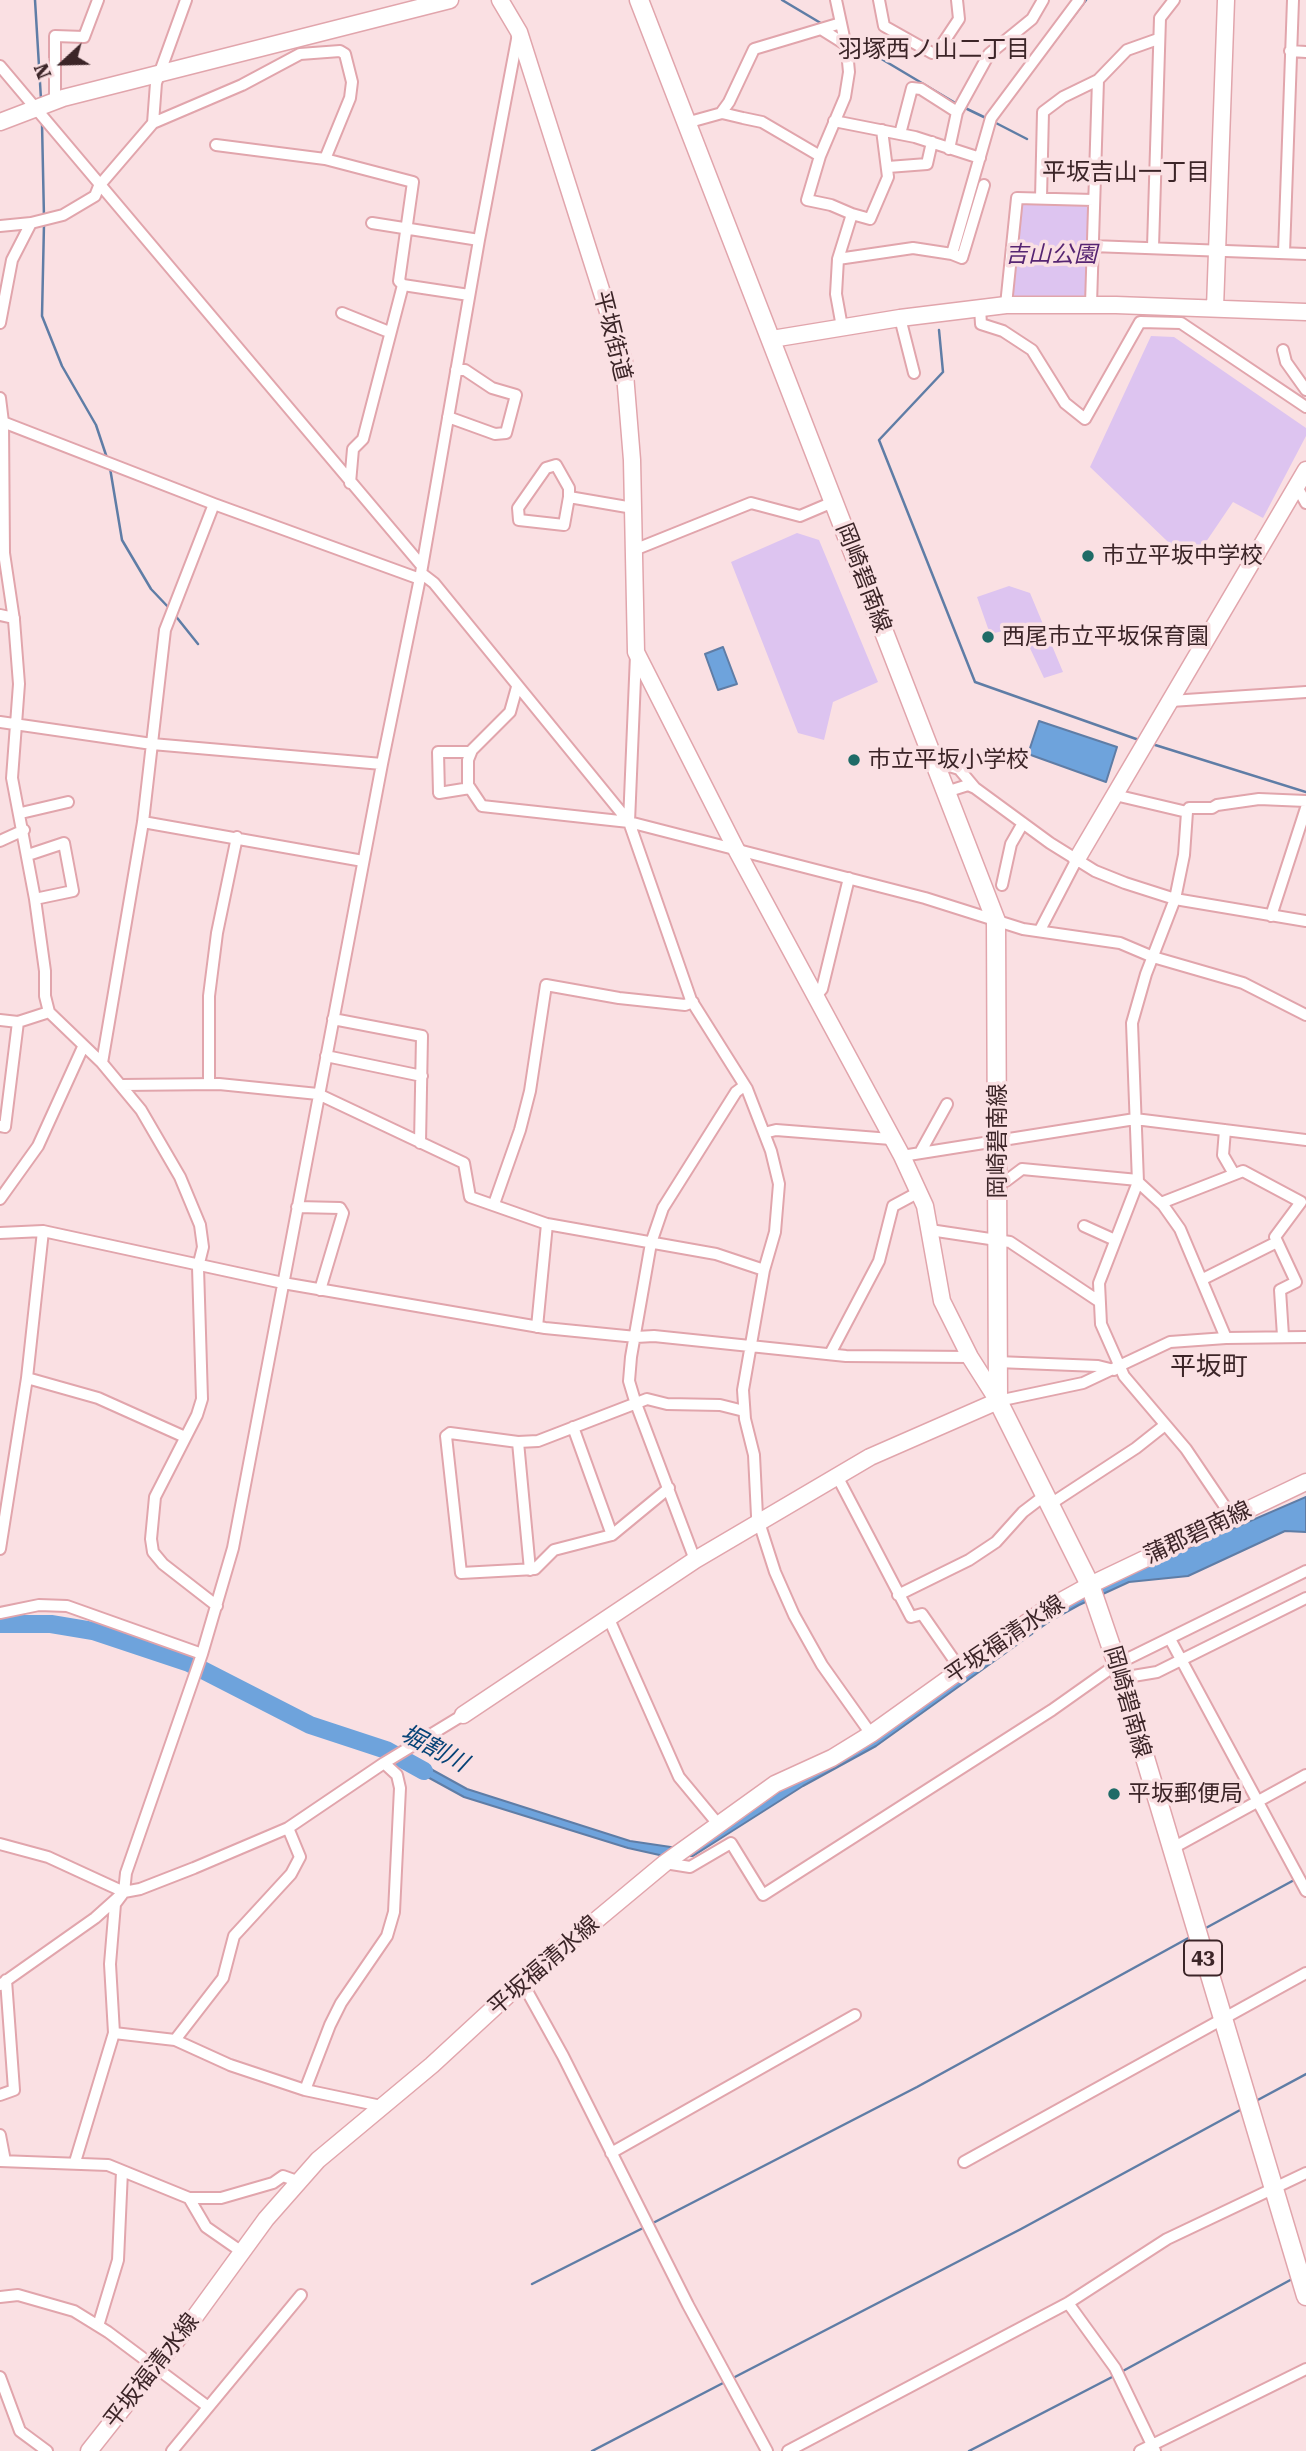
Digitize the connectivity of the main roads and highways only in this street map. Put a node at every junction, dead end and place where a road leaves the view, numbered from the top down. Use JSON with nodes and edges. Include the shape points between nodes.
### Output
{"nodes":[{"id":1,"x":639,"y":0,"type":"edge"},
{"id":2,"x":1306,"y":2296,"type":"edge"}],
"edges":[{"from":1,"to":2,"type":"main road","name":"岡崎碧南線","number":"43","via":[[996,922],[998,1401],[1102,1619]]}]}
